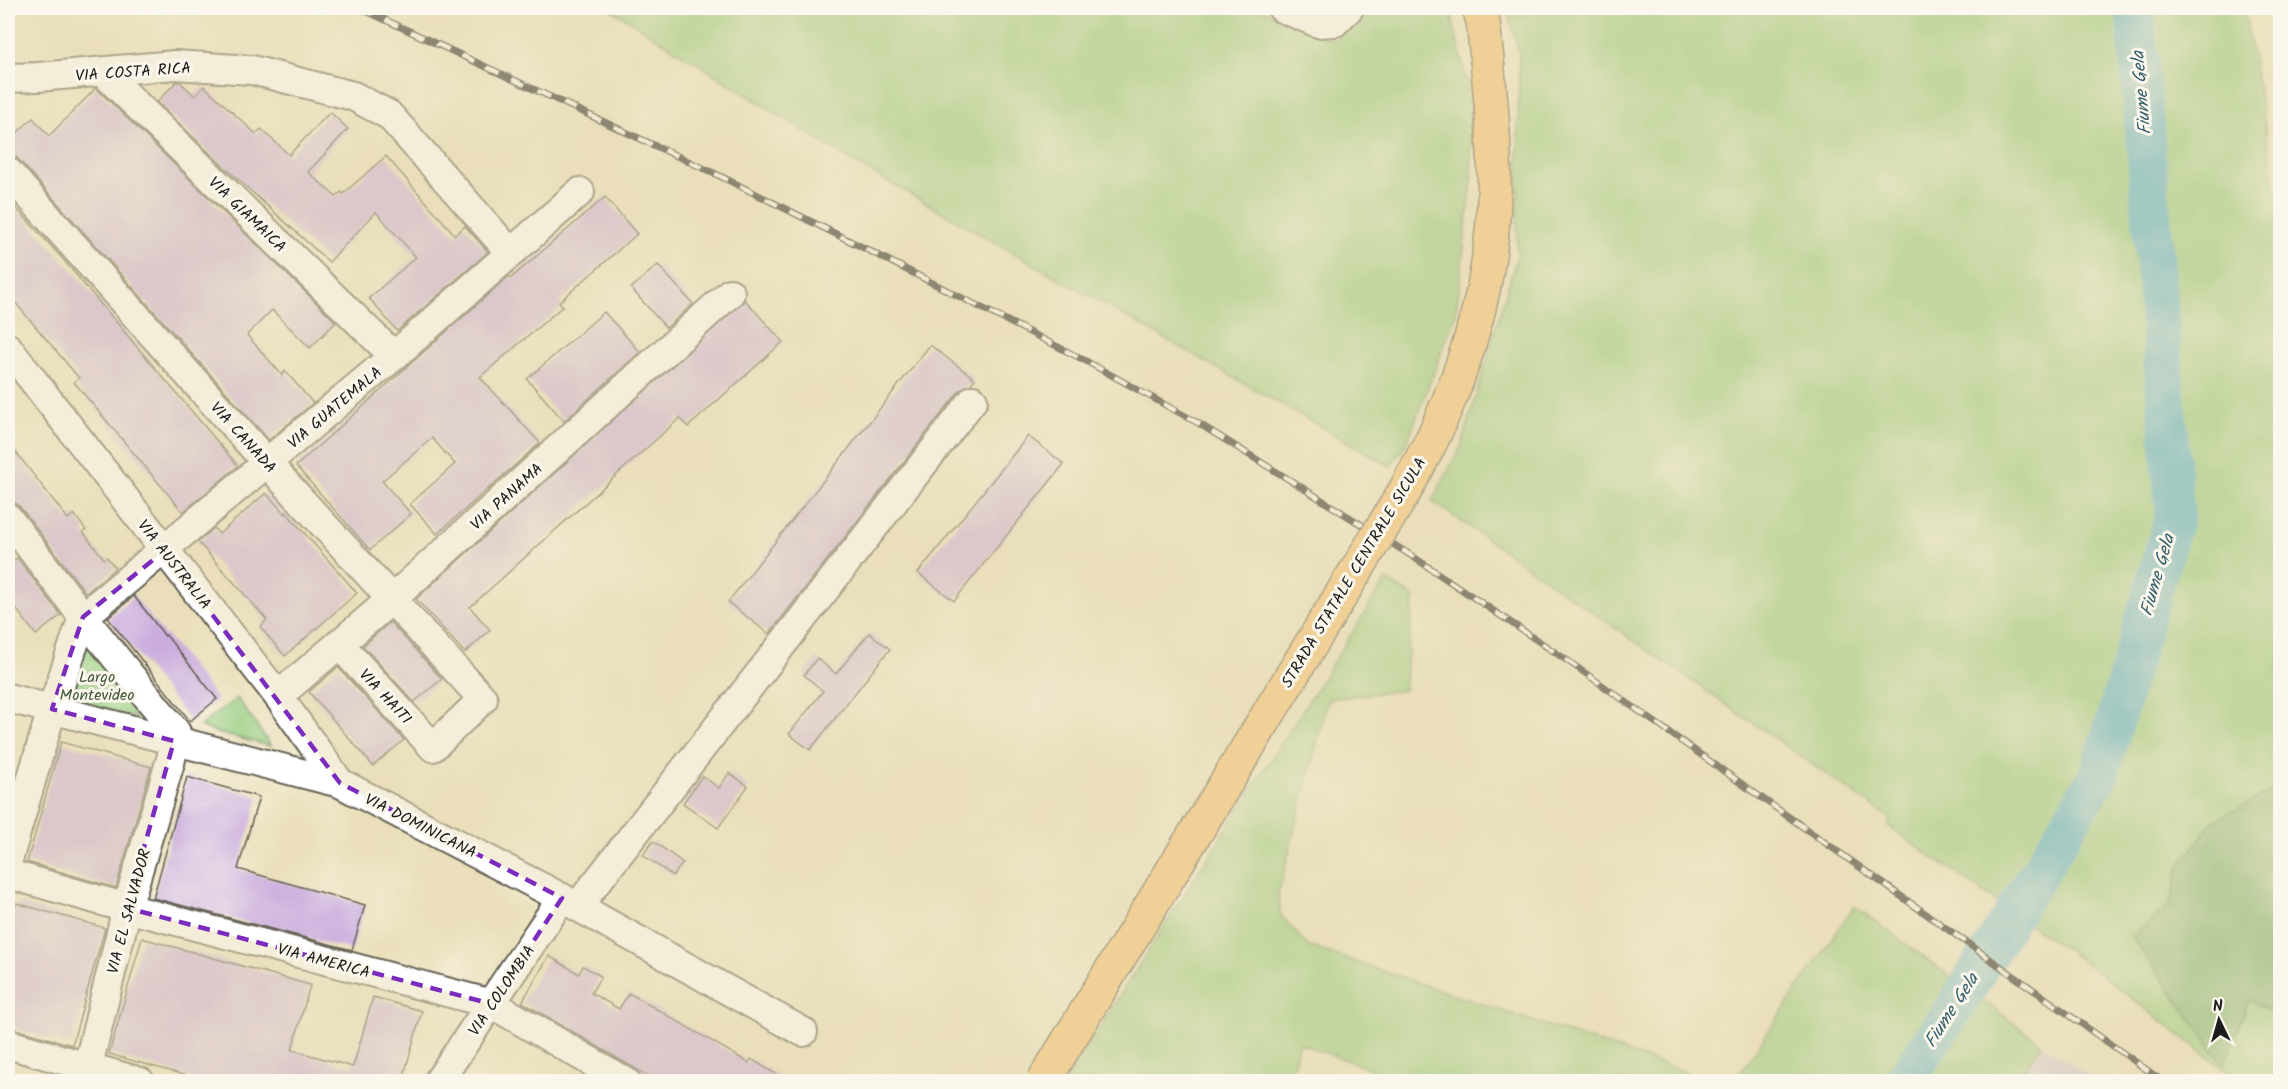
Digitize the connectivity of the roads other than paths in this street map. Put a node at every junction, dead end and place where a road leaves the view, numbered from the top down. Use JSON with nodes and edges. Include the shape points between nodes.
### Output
{"nodes":[{"id":1,"x":1282,"y":8,"type":"edge"},
{"id":2,"x":1349,"y":8,"type":"edge"},
{"id":3,"x":1479,"y":8,"type":"edge"},
{"id":4,"x":103,"y":72,"type":"junction"},
{"id":5,"x":8,"y":78,"type":"edge"},
{"id":6,"x":8,"y":172,"type":"edge"},
{"id":7,"x":580,"y":192,"type":"dead end"},
{"id":8,"x":511,"y":254,"type":"junction"},
{"id":9,"x":730,"y":293,"type":"dead end"},
{"id":10,"x":8,"y":348,"type":"edge"},
{"id":11,"x":394,"y":357,"type":"junction"},
{"id":12,"x":973,"y":400,"type":"dead end"},
{"id":13,"x":267,"y":464,"type":"junction"},
{"id":14,"x":8,"y":518,"type":"edge"},
{"id":15,"x":164,"y":551,"type":"junction"},
{"id":16,"x":392,"y":599,"type":"junction"},
{"id":17,"x":83,"y":617,"type":"junction"},
{"id":18,"x":339,"y":644,"type":"junction"},
{"id":19,"x":278,"y":696,"type":"junction"},
{"id":20,"x":8,"y":698,"type":"edge"},
{"id":21,"x":52,"y":709,"type":"junction"},
{"id":22,"x":174,"y":741,"type":"junction"},
{"id":23,"x":433,"y":747,"type":"joint"},
{"id":24,"x":340,"y":783,"type":"junction"},
{"id":25,"x":8,"y":860,"type":"edge"},
{"id":26,"x":8,"y":874,"type":"edge"},
{"id":27,"x":570,"y":902,"type":"junction"},
{"id":28,"x":127,"y":908,"type":"junction"},
{"id":29,"x":492,"y":1004,"type":"junction"},
{"id":30,"x":803,"y":1032,"type":"dead end"},
{"id":31,"x":8,"y":1044,"type":"edge"},
{"id":32,"x":86,"y":1074,"type":"edge"},
{"id":33,"x":626,"y":1081,"type":"edge"},
{"id":34,"x":140,"y":1082,"type":"edge"},
{"id":35,"x":438,"y":1082,"type":"edge"},
{"id":36,"x":1043,"y":1082,"type":"edge"}],
"edges":[{"from":1,"to":2,"type":"street","via":[[1318,23],[1335,22]]},
{"from":3,"to":36,"type":"main road","name":"STRADA STATALE CENTRALE SICULA","bridge":true,"via":[[1493,118],[1494,200],[1486,272],[1467,354],[1443,414],[1406,489]]},
{"from":4,"to":5,"type":"street","name":"VIA COSTA RICA"},
{"from":4,"to":8,"type":"street","name":"VIA COSTA RICA","via":[[175,66],[252,70],[353,96],[389,115]]},
{"from":4,"to":11,"type":"street","name":"VIA GIAMAICA"},
{"from":6,"to":13,"type":"street","name":"VIA CANADA"},
{"from":7,"to":8,"type":"street","name":"VIA GUATEMALA"},
{"from":8,"to":11,"type":"street","name":"VIA GUATEMALA"},
{"from":9,"to":16,"type":"street","name":"VIA PANAMA"},
{"from":10,"to":15,"type":"street","name":"VIA AUSTRALIA"},
{"from":11,"to":13,"type":"street","name":"VIA GUATEMALA"},
{"from":12,"to":27,"type":"street","name":"VIA COLOMBIA"},
{"from":13,"to":15,"type":"street","name":"VIA GUATEMALA"},
{"from":13,"to":16,"type":"street","name":"VIA CANADA"},
{"from":14,"to":17,"type":"street"},
{"from":15,"to":17,"type":"street","name":"VIA GUATEMALA"},
{"from":15,"to":19,"type":"street","name":"VIA AUSTRALIA"},
{"from":16,"to":18,"type":"street","name":"VIA PANAMA"},
{"from":16,"to":23,"type":"street","name":"VIA CANADA","via":[[483,699]]},
{"from":17,"to":21,"type":"street"},
{"from":17,"to":22,"type":"street","via":[[176,732]]},
{"from":18,"to":19,"type":"street","name":"VIA PANAMA"},
{"from":18,"to":23,"type":"street","name":"VIA HAITI"},
{"from":19,"to":24,"type":"street","name":"VIA AUSTRALIA"},
{"from":20,"to":21,"type":"street","name":"VIA DOMINICANA"},
{"from":21,"to":22,"type":"street","name":"VIA DOMINICANA"},
{"from":21,"to":25,"type":"street"},
{"from":22,"to":24,"type":"street","name":"VIA DOMINICANA"},
{"from":22,"to":28,"type":"street","name":"VIA EL SALVADOR"},
{"from":24,"to":27,"type":"street","name":"VIA DOMINICANA"},
{"from":26,"to":28,"type":"street","name":"VIA AMERICA"},
{"from":27,"to":29,"type":"street","name":"VIA COLOMBIA"},
{"from":27,"to":30,"type":"street","name":"VIA DOMINICANA"},
{"from":28,"to":29,"type":"street","name":"VIA AMERICA"},
{"from":28,"to":32,"type":"street","name":"VIA EL SALVADOR"},
{"from":29,"to":33,"type":"street","name":"VIA AMERICA"},
{"from":29,"to":35,"type":"street","name":"VIA COLOMBIA"},
{"from":31,"to":32,"type":"street"},
{"from":32,"to":34,"type":"street"}]}
